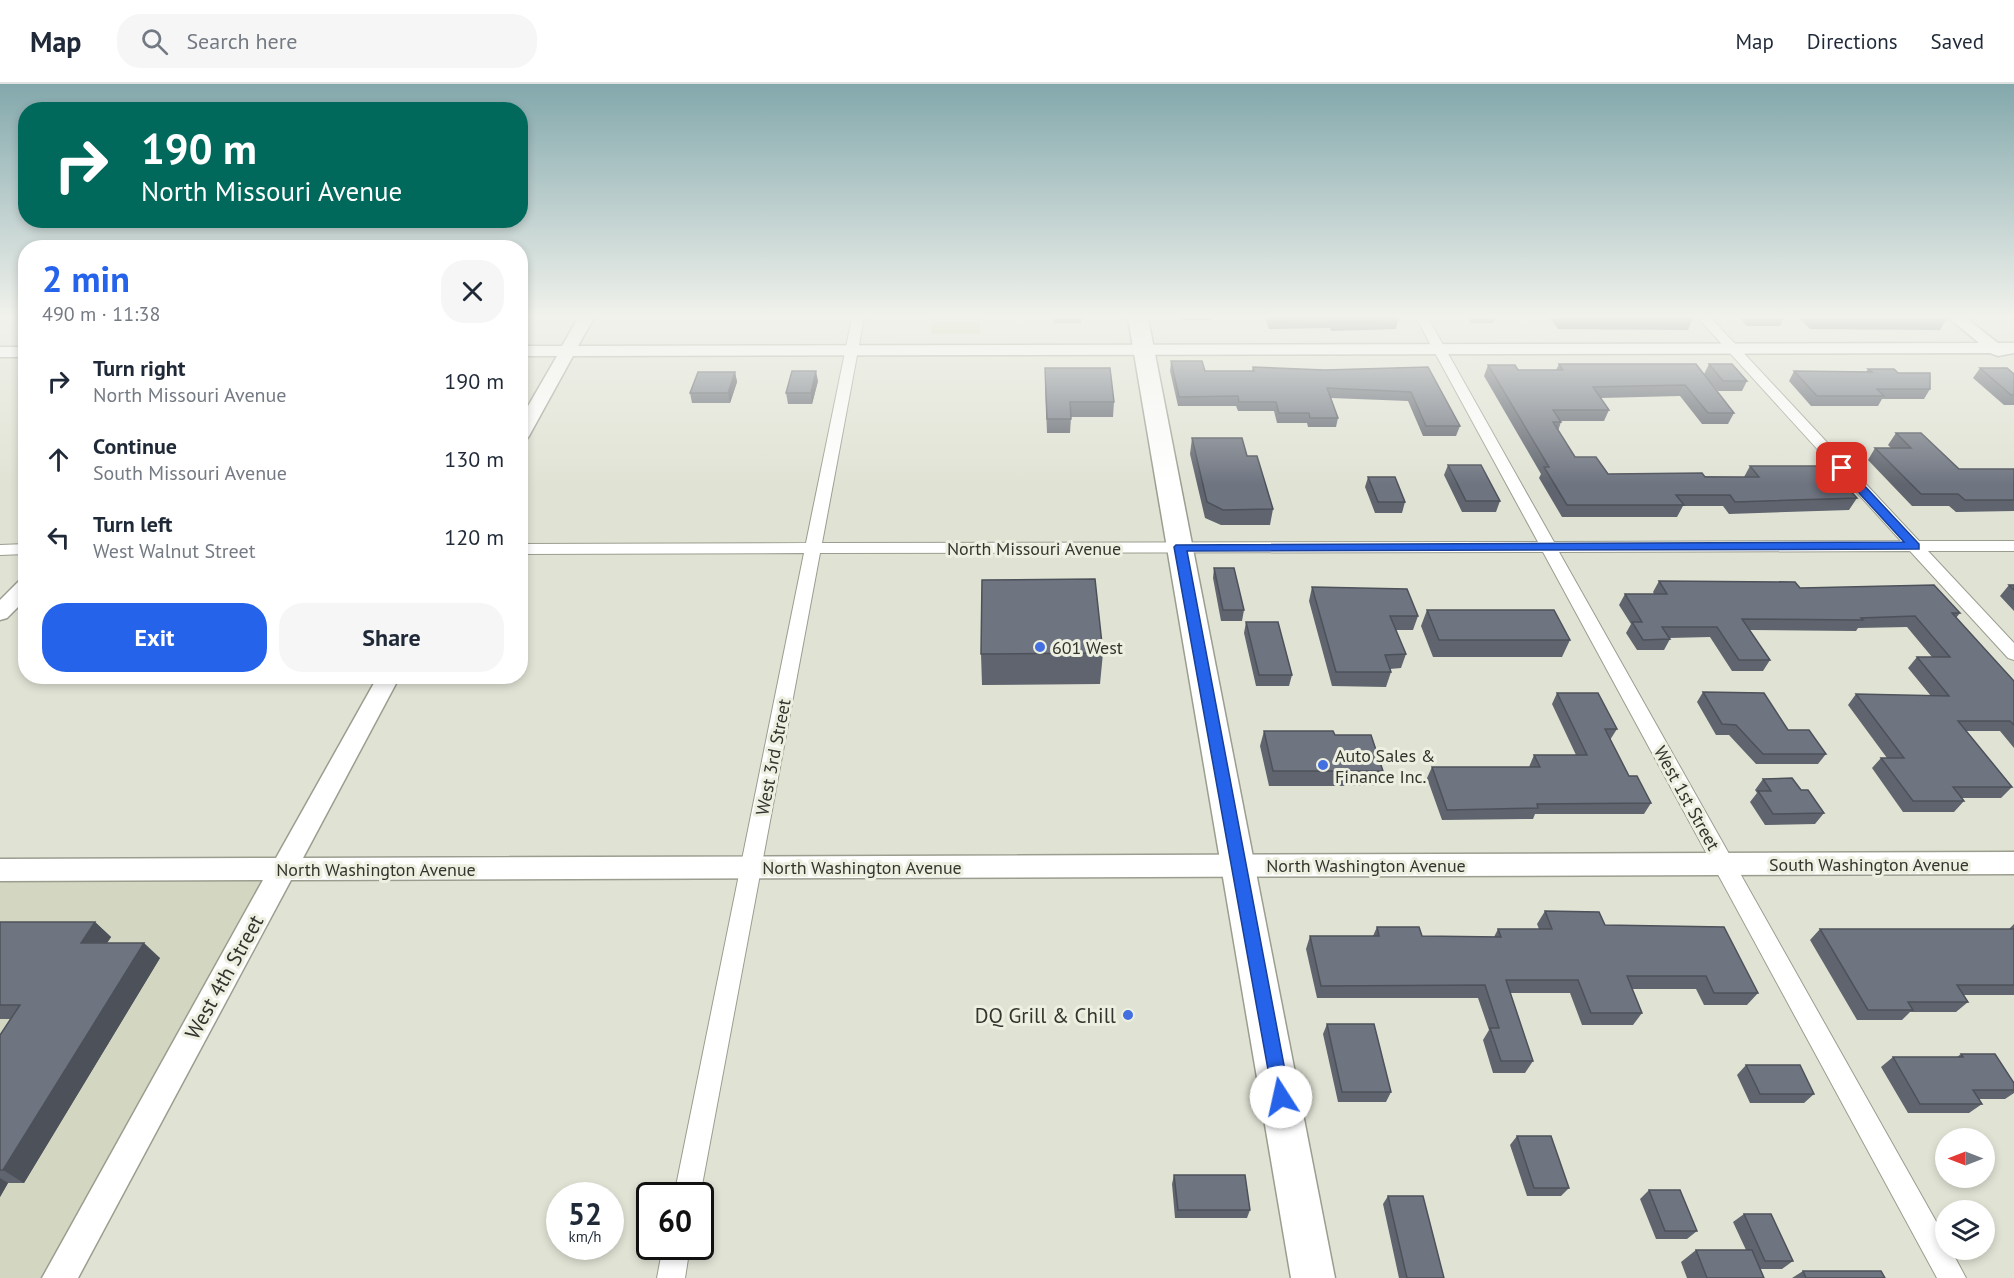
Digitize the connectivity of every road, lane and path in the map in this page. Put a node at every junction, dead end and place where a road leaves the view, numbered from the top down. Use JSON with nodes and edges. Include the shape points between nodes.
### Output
{"nodes":[{"id":1,"x":555,"y":374,"type":"edge"},
{"id":2,"x":848,"y":374,"type":"edge"},
{"id":3,"x":1148,"y":374,"type":"edge"},
{"id":4,"x":1453,"y":374,"type":"edge"},
{"id":5,"x":1756,"y":374,"type":"edge"},
{"id":6,"x":528,"y":422,"type":"edge"},
{"id":7,"x":1548,"y":546,"type":"junction"},
{"id":8,"x":1914,"y":546,"type":"junction"},
{"id":9,"x":2014,"y":546,"type":"edge"},
{"id":10,"x":1180,"y":547,"type":"junction"},
{"id":11,"x":813,"y":548,"type":"junction"},
{"id":12,"x":18,"y":549,"type":"edge"},
{"id":13,"x":528,"y":549,"type":"edge"},
{"id":14,"x":0,"y":550,"type":"edge"},
{"id":15,"x":18,"y":594,"type":"edge"},
{"id":16,"x":0,"y":613,"type":"edge"},
{"id":17,"x":2014,"y":654,"type":"edge"},
{"id":18,"x":385,"y":684,"type":"edge"},
{"id":19,"x":2014,"y":863,"type":"edge"},
{"id":20,"x":1723,"y":864,"type":"junction"},
{"id":21,"x":1239,"y":865,"type":"junction"},
{"id":22,"x":752,"y":867,"type":"junction"},
{"id":23,"x":0,"y":870,"type":"edge"},
{"id":24,"x":282,"y":870,"type":"junction"},
{"id":25,"x":690,"y":1182,"type":"edge"},
{"id":26,"x":674,"y":1260,"type":"edge"},
{"id":27,"x":59,"y":1278,"type":"edge"},
{"id":28,"x":671,"y":1278,"type":"edge"},
{"id":29,"x":1313,"y":1278,"type":"edge"},
{"id":30,"x":1952,"y":1278,"type":"edge"}],
"edges":[{"from":1,"to":6,"type":"street"},
{"from":2,"to":11,"type":"street","name":"West 3rd Street"},
{"from":3,"to":10,"type":"main road"},
{"from":4,"to":7,"type":"street","name":"West 1st Street"},
{"from":5,"to":8,"type":"street"},
{"from":7,"to":8,"type":"street","name":"North Missouri Avenue"},
{"from":7,"to":10,"type":"street","name":"North Missouri Avenue"},
{"from":7,"to":20,"type":"street","name":"West 1st Street"},
{"from":8,"to":9,"type":"street","name":"North Missouri Avenue"},
{"from":8,"to":17,"type":"street"},
{"from":10,"to":11,"type":"street","name":"North Missouri Avenue"},
{"from":10,"to":21,"type":"main road"},
{"from":11,"to":13,"type":"street","name":"North Missouri Avenue"},
{"from":11,"to":22,"type":"street","name":"West 3rd Street"},
{"from":12,"to":14,"type":"street"},
{"from":15,"to":16,"type":"street"},
{"from":18,"to":24,"type":"street","name":"West 4th Street"},
{"from":19,"to":20,"type":"street","name":"South Washington Avenue"},
{"from":20,"to":21,"type":"street","name":"North Washington Avenue"},
{"from":20,"to":30,"type":"street","name":"West 1st Street"},
{"from":21,"to":22,"type":"street","name":"North Washington Avenue"},
{"from":21,"to":29,"type":"main road"},
{"from":22,"to":24,"type":"street","name":"North Washington Avenue"},
{"from":22,"to":25,"type":"street","name":"West 3rd Street"},
{"from":23,"to":24,"type":"street","name":"North Washington Avenue"},
{"from":24,"to":27,"type":"street","name":"West 4th Street"},
{"from":26,"to":28,"type":"street"}]}
